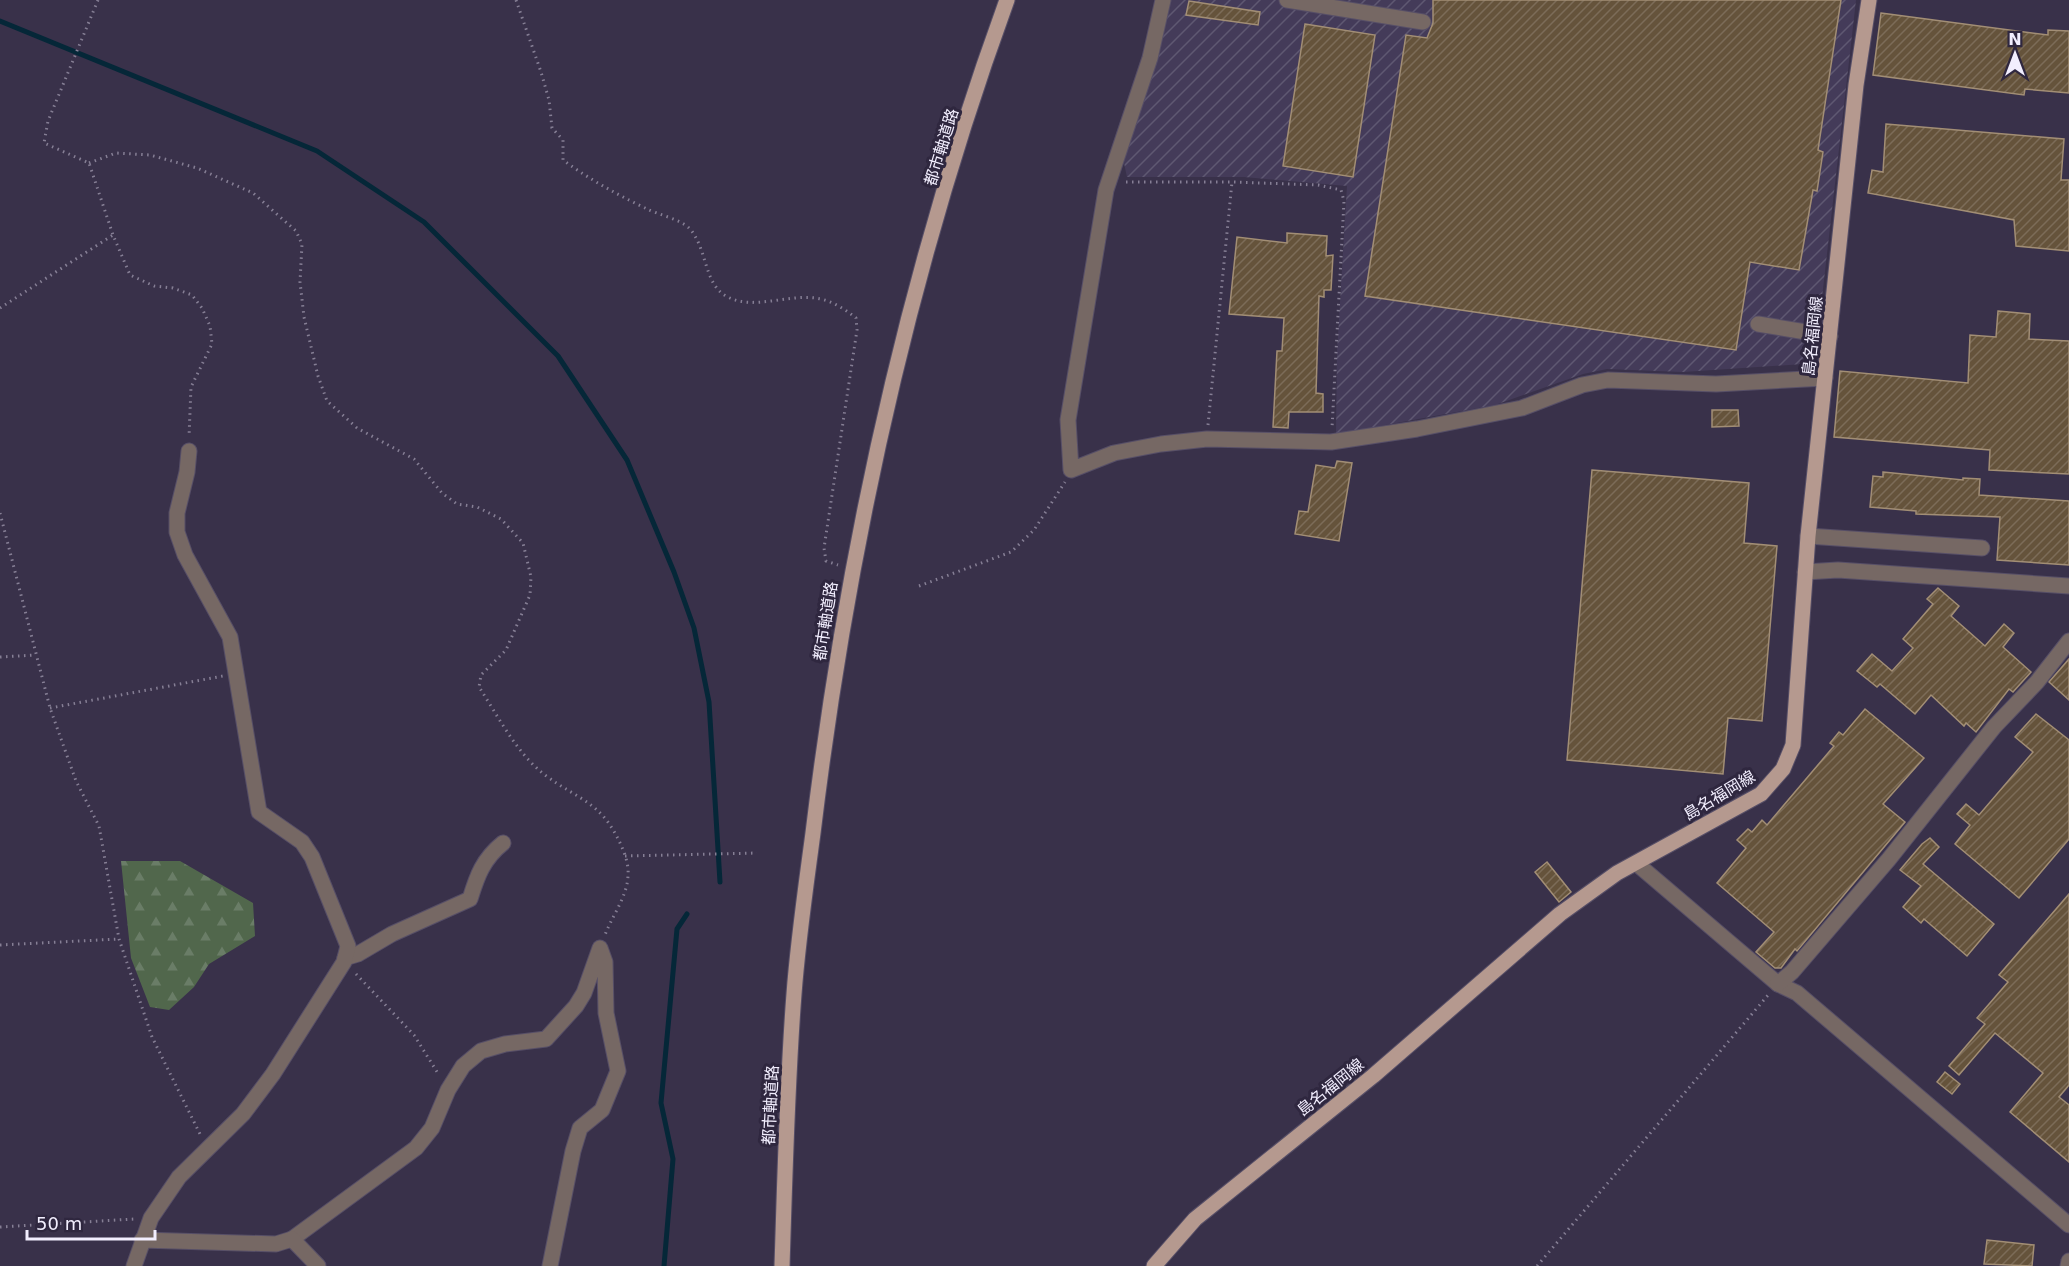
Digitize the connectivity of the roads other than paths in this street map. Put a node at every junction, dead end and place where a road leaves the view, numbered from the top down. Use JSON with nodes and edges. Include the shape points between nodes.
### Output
{"nodes":[{"id":1,"x":1007,"y":0,"type":"edge"},
{"id":2,"x":1163,"y":0,"type":"edge"},
{"id":3,"x":1287,"y":0,"type":"edge"},
{"id":4,"x":1869,"y":0,"type":"edge"},
{"id":5,"x":1423,"y":21,"type":"dead end"},
{"id":6,"x":1758,"y":324,"type":"dead end"},
{"id":7,"x":1830,"y":336,"type":"junction"},
{"id":8,"x":1825,"y":378,"type":"junction"},
{"id":9,"x":189,"y":451,"type":"road end"},
{"id":10,"x":1808,"y":536,"type":"junction"},
{"id":11,"x":1982,"y":548,"type":"dead end"},
{"id":12,"x":1804,"y":572,"type":"junction"},
{"id":13,"x":2069,"y":586,"type":"edge"},
{"id":14,"x":2069,"y":641,"type":"edge"},
{"id":15,"x":503,"y":843,"type":"dead end"},
{"id":16,"x":1636,"y":863,"type":"junction"},
{"id":17,"x":345,"y":960,"type":"junction"},
{"id":18,"x":1778,"y":984,"type":"junction"},
{"id":19,"x":2069,"y":1225,"type":"edge"},
{"id":20,"x":292,"y":1239,"type":"junction"},
{"id":21,"x":142,"y":1240,"type":"junction"},
{"id":22,"x":2069,"y":1261,"type":"edge"},
{"id":23,"x":134,"y":1266,"type":"edge"},
{"id":24,"x":318,"y":1266,"type":"edge"},
{"id":25,"x":550,"y":1266,"type":"edge"},
{"id":26,"x":782,"y":1266,"type":"edge"},
{"id":27,"x":1154,"y":1266,"type":"edge"},
{"id":28,"x":2068,"y":1266,"type":"edge"}],
"edges":[{"from":1,"to":26,"type":"main road","name":"都市軸道路","via":[[891,390],[851,576],[825,735],[794,992]]},
{"from":2,"to":8,"type":"street","via":[[1150,58],[1109,182],[1068,420],[1071,470],[1114,453],[1207,439],[1331,442],[1522,408],[1582,385],[1608,380],[1705,384]]},
{"from":3,"to":5,"type":"street"},
{"from":4,"to":7,"type":"main road","name":"島名福岡線","via":[[1856,85]]},
{"from":6,"to":7,"type":"street"},
{"from":7,"to":8,"type":"main road","name":"島名福岡線"},
{"from":8,"to":10,"type":"main road","name":"島名福岡線"},
{"from":9,"to":17,"type":"street","via":[[177,532],[185,555],[230,637],[259,812],[302,842],[312,857],[348,946]]},
{"from":10,"to":11,"type":"street"},
{"from":10,"to":12,"type":"main road","name":"島名福岡線"},
{"from":12,"to":13,"type":"street","via":[[1838,570]]},
{"from":12,"to":16,"type":"main road","name":"島名福岡線","via":[[1793,745],[1783,769],[1761,794]]},
{"from":14,"to":18,"type":"street","via":[[1800,963]]},
{"from":15,"to":17,"type":"street","via":[[479,870],[470,899]]},
{"from":16,"to":18,"type":"street"},
{"from":16,"to":27,"type":"main road","name":"島名福岡線","via":[[1560,914],[1373,1076],[1195,1219]]},
{"from":17,"to":21,"type":"street","via":[[273,1074],[243,1114],[179,1177],[151,1218]]},
{"from":18,"to":19,"type":"street","via":[[1797,993]]},
{"from":20,"to":21,"type":"street","via":[[276,1244]]},
{"from":20,"to":24,"type":"street"},
{"from":20,"to":25,"type":"street","via":[[416,1148],[432,1128],[463,1066],[481,1052],[505,1044],[546,1039],[584,993],[600,948],[605,962],[606,1013],[618,1071],[602,1110],[580,1128]]},
{"from":21,"to":23,"type":"street"},
{"from":22,"to":28,"type":"street"}]}
